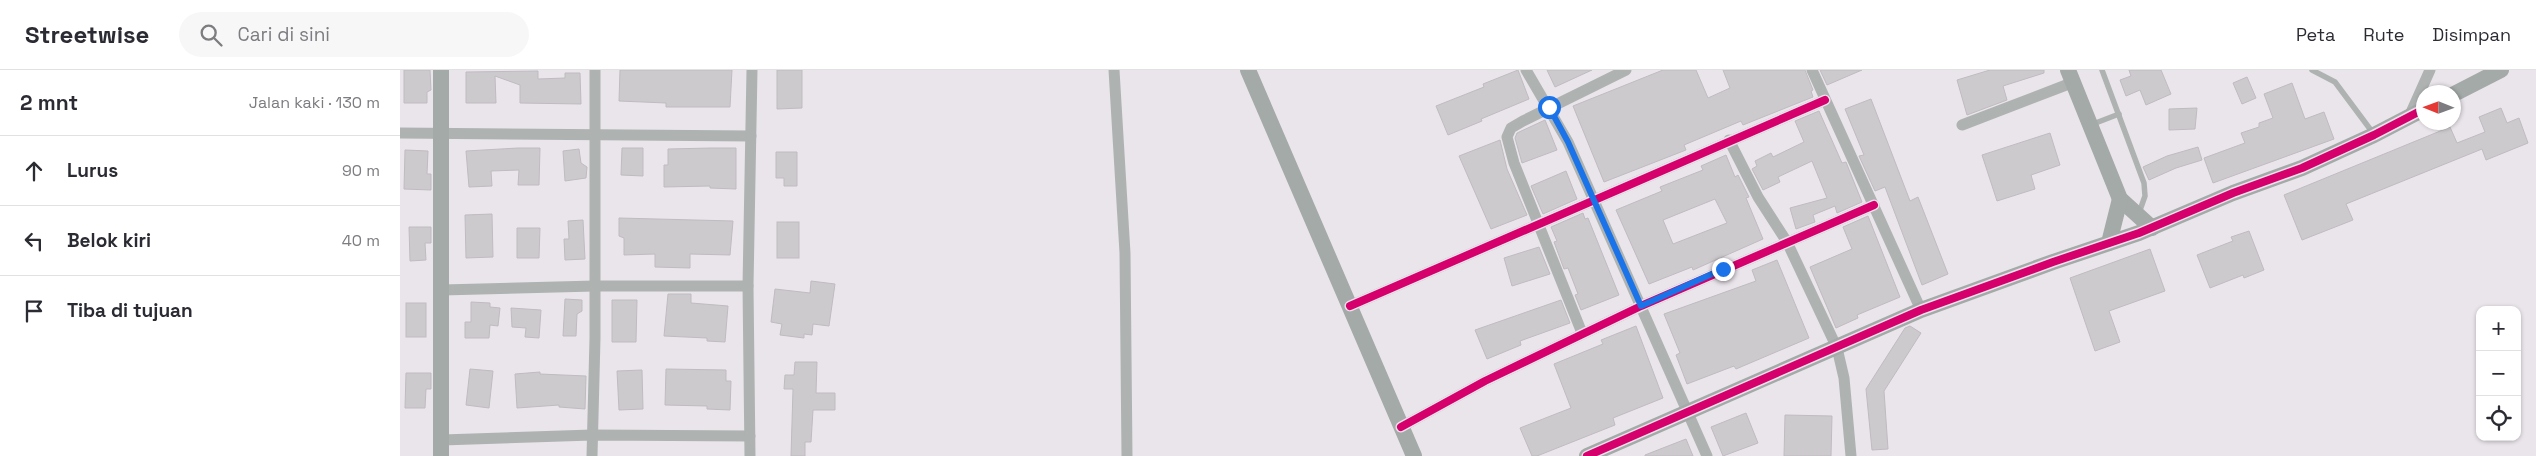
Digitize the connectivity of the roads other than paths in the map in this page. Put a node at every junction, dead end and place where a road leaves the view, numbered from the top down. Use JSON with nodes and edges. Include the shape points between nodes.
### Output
{"nodes":[{"id":1,"x":441,"y":70,"type":"edge"},
{"id":2,"x":595,"y":70,"type":"edge"},
{"id":3,"x":752,"y":70,"type":"edge"},
{"id":4,"x":1114,"y":70,"type":"edge"},
{"id":5,"x":1248,"y":70,"type":"edge"},
{"id":6,"x":1526,"y":70,"type":"edge"},
{"id":7,"x":1626,"y":70,"type":"edge"},
{"id":8,"x":1812,"y":70,"type":"edge"},
{"id":9,"x":2102,"y":70,"type":"edge"},
{"id":10,"x":2312,"y":70,"type":"edge"},
{"id":11,"x":2430,"y":70,"type":"edge"},
{"id":12,"x":2502,"y":70,"type":"edge"},
{"id":13,"x":2071,"y":76,"type":"edge"},
{"id":14,"x":2425,"y":85,"type":"edge"},
{"id":15,"x":2461,"y":90,"type":"edge"},
{"id":16,"x":1826,"y":100,"type":"junction"},
{"id":17,"x":1549,"y":107,"type":"junction"},
{"id":18,"x":2416,"y":113,"type":"edge"},
{"id":19,"x":2119,"y":114,"type":"junction"},
{"id":20,"x":1962,"y":125,"type":"dead end"},
{"id":21,"x":2091,"y":125,"type":"junction"},
{"id":22,"x":400,"y":133,"type":"edge"},
{"id":23,"x":596,"y":134,"type":"junction"},
{"id":24,"x":441,"y":135,"type":"junction"},
{"id":25,"x":2374,"y":135,"type":"junction"},
{"id":26,"x":751,"y":136,"type":"junction"},
{"id":27,"x":1729,"y":140,"type":"junction"},
{"id":28,"x":2120,"y":199,"type":"junction"},
{"id":29,"x":1595,"y":200,"type":"junction"},
{"id":30,"x":1874,"y":205,"type":"junction"},
{"id":31,"x":2138,"y":215,"type":"junction"},
{"id":32,"x":1538,"y":226,"type":"junction"},
{"id":33,"x":2152,"y":228,"type":"junction"},
{"id":34,"x":1788,"y":242,"type":"junction"},
{"id":35,"x":2109,"y":243,"type":"junction"},
{"id":36,"x":595,"y":286,"type":"junction"},
{"id":37,"x":748,"y":286,"type":"junction"},
{"id":38,"x":442,"y":290,"type":"junction"},
{"id":39,"x":1350,"y":306,"type":"junction"},
{"id":40,"x":1641,"y":306,"type":"junction"},
{"id":41,"x":1921,"y":310,"type":"junction"},
{"id":42,"x":1582,"y":334,"type":"junction"},
{"id":43,"x":1837,"y":348,"type":"junction"},
{"id":44,"x":1688,"y":414,"type":"junction"},
{"id":45,"x":1400,"y":427,"type":"junction"},
{"id":46,"x":592,"y":435,"type":"junction"},
{"id":47,"x":750,"y":436,"type":"junction"},
{"id":48,"x":442,"y":448,"type":"edge"},
{"id":49,"x":592,"y":456,"type":"edge"},
{"id":50,"x":750,"y":456,"type":"edge"},
{"id":51,"x":1127,"y":456,"type":"edge"},
{"id":52,"x":1414,"y":456,"type":"edge"},
{"id":53,"x":1587,"y":456,"type":"edge"},
{"id":54,"x":1707,"y":456,"type":"edge"},
{"id":55,"x":1851,"y":456,"type":"edge"}],
"edges":[{"from":1,"to":24,"type":"street"},
{"from":2,"to":23,"type":"street"},
{"from":3,"to":26,"type":"street"},
{"from":4,"to":51,"type":"street","via":[[1125,252]]},
{"from":5,"to":39,"type":"street"},
{"from":6,"to":17,"type":"street"},
{"from":7,"to":17,"type":"street"},
{"from":8,"to":16,"type":"street"},
{"from":9,"to":19,"type":"lane"},
{"from":10,"to":25,"type":"lane","via":[[2335,82]]},
{"from":11,"to":14,"type":"street"},
{"from":12,"to":15,"type":"street"},
{"from":13,"to":20,"type":"street"},
{"from":13,"to":21,"type":"street"},
{"from":16,"to":27,"type":"street"},
{"from":16,"to":30,"type":"street"},
{"from":17,"to":29,"type":"street"},
{"from":17,"to":32,"type":"street","via":[[1516,125],[1507,136],[1508,148]]},
{"from":18,"to":25,"type":"street"},
{"from":19,"to":21,"type":"lane"},
{"from":19,"to":31,"type":"lane","via":[[2145,190]]},
{"from":21,"to":28,"type":"street"},
{"from":22,"to":24,"type":"street"},
{"from":23,"to":24,"type":"street"},
{"from":23,"to":26,"type":"street"},
{"from":23,"to":36,"type":"street"},
{"from":24,"to":38,"type":"street"},
{"from":25,"to":33,"type":"street","via":[[2302,168]]},
{"from":26,"to":37,"type":"street"},
{"from":27,"to":29,"type":"street"},
{"from":27,"to":34,"type":"street","via":[[1758,197]]},
{"from":28,"to":31,"type":"street"},
{"from":28,"to":35,"type":"street"},
{"from":29,"to":32,"type":"street"},
{"from":29,"to":40,"type":"street"},
{"from":30,"to":34,"type":"street"},
{"from":30,"to":41,"type":"street"},
{"from":31,"to":33,"type":"street"},
{"from":32,"to":39,"type":"street"},
{"from":32,"to":42,"type":"street"},
{"from":33,"to":35,"type":"street"},
{"from":34,"to":40,"type":"street"},
{"from":34,"to":43,"type":"street"},
{"from":35,"to":41,"type":"street"},
{"from":36,"to":37,"type":"street"},
{"from":36,"to":38,"type":"street"},
{"from":36,"to":46,"type":"street"},
{"from":37,"to":47,"type":"street"},
{"from":38,"to":48,"type":"street"},
{"from":39,"to":45,"type":"street"},
{"from":40,"to":42,"type":"street"},
{"from":40,"to":44,"type":"street"},
{"from":41,"to":43,"type":"street"},
{"from":42,"to":45,"type":"street"},
{"from":43,"to":44,"type":"street"},
{"from":43,"to":55,"type":"street","via":[[1844,378]]},
{"from":44,"to":53,"type":"street"},
{"from":44,"to":54,"type":"street"},
{"from":45,"to":52,"type":"street"},
{"from":46,"to":47,"type":"street"},
{"from":46,"to":48,"type":"street"},
{"from":46,"to":49,"type":"street"},
{"from":47,"to":50,"type":"street"}]}
